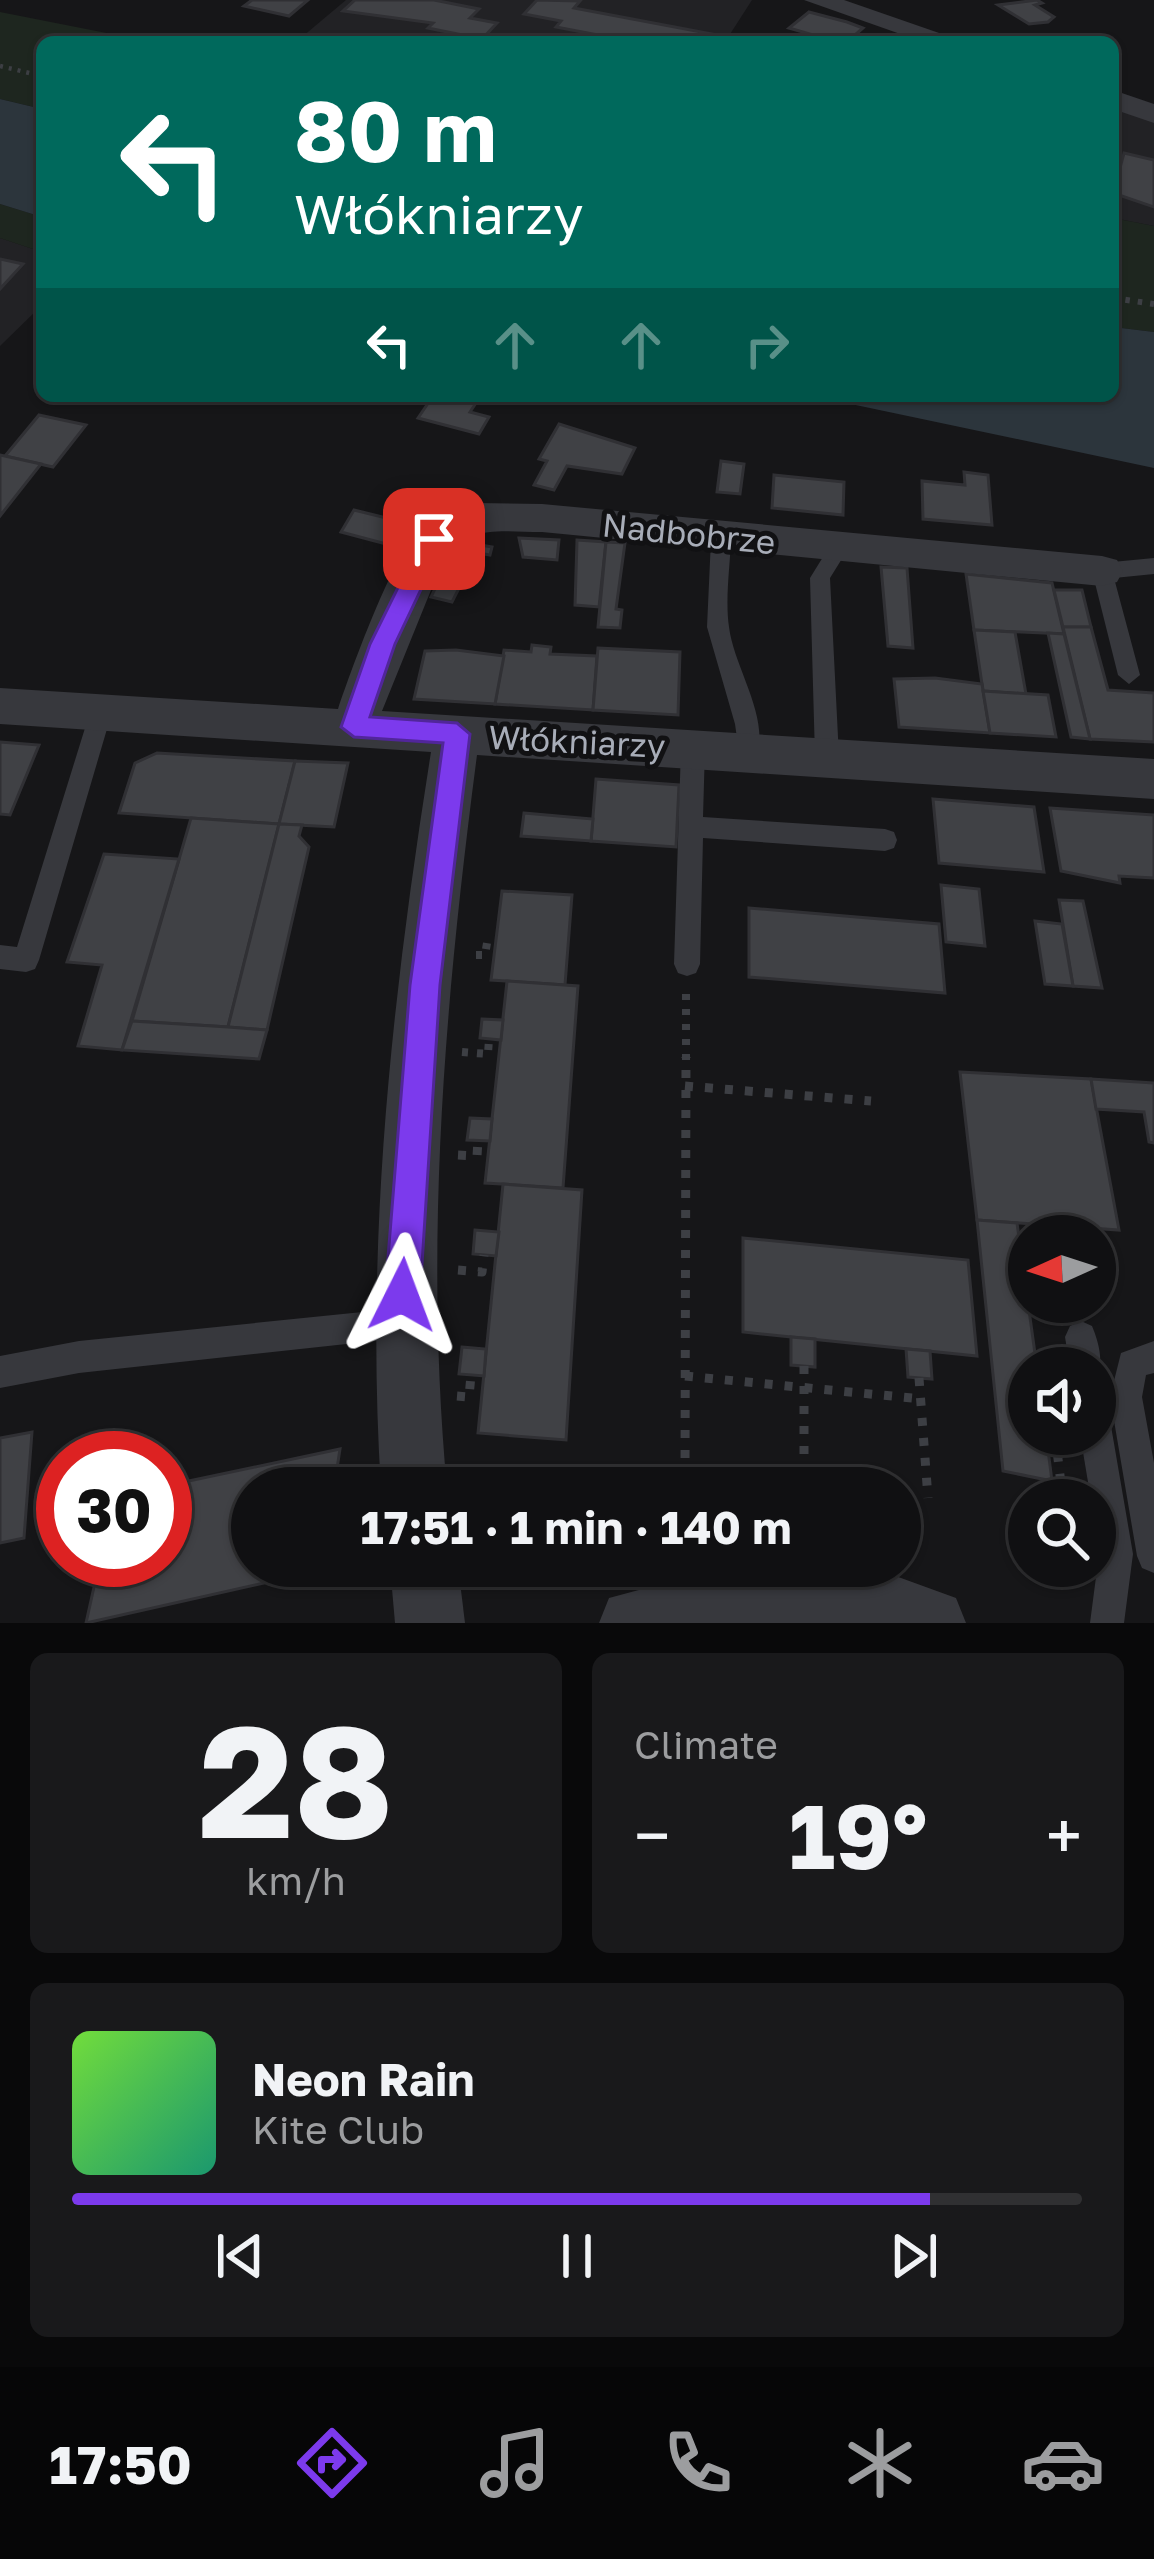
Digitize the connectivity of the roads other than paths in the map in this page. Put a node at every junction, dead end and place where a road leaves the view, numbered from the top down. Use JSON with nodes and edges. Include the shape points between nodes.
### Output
{"nodes":[{"id":1,"x":817,"y":0,"type":"edge"},
{"id":2,"x":932,"y":36,"type":"edge"},
{"id":3,"x":1119,"y":101,"type":"edge"},
{"id":4,"x":1154,"y":114,"type":"edge"},
{"id":5,"x":721,"y":539,"type":"junction"},
{"id":6,"x":838,"y":548,"type":"junction"},
{"id":7,"x":1154,"y":566,"type":"edge"},
{"id":8,"x":1102,"y":571,"type":"junction"},
{"id":9,"x":1129,"y":675,"type":"dead end"},
{"id":10,"x":0,"y":706,"type":"edge"},
{"id":11,"x":101,"y":712,"type":"junction"},
{"id":12,"x":354,"y":727,"type":"junction"},
{"id":13,"x":457,"y":734,"type":"junction"},
{"id":14,"x":693,"y":748,"type":"junction"},
{"id":15,"x":748,"y":752,"type":"junction"},
{"id":16,"x":827,"y":758,"type":"junction"},
{"id":17,"x":1154,"y":779,"type":"edge"},
{"id":18,"x":691,"y":827,"type":"junction"},
{"id":19,"x":885,"y":840,"type":"dead end"},
{"id":20,"x":0,"y":957,"type":"edge"},
{"id":21,"x":687,"y":964,"type":"road end"},
{"id":22,"x":401,"y":1323,"type":"junction"},
{"id":23,"x":1154,"y":1357,"type":"edge"},
{"id":24,"x":0,"y":1372,"type":"edge"},
{"id":25,"x":1100,"y":1455,"type":"edge"},
{"id":26,"x":412,"y":1467,"type":"edge"},
{"id":27,"x":1154,"y":1556,"type":"edge"},
{"id":28,"x":426,"y":1587,"type":"edge"},
{"id":29,"x":430,"y":1623,"type":"edge"},
{"id":30,"x":634,"y":1623,"type":"edge"},
{"id":31,"x":931,"y":1623,"type":"edge"},
{"id":32,"x":1107,"y":1623,"type":"edge"}],
"edges":[{"from":1,"to":2,"type":"street"},
{"from":3,"to":4,"type":"street"},
{"from":5,"to":6,"type":"street","name":"Nadbobrze"},
{"from":5,"to":12,"type":"street","name":"Nadbobrze","via":[[496,515],[443,529],[382,644]]},
{"from":5,"to":15,"type":"lane","via":[[718,627]]},
{"from":6,"to":8,"type":"street","name":"Nadbobrze"},
{"from":6,"to":16,"type":"lane","via":[[820,578]]},
{"from":7,"to":8,"type":"lane","name":"Nadbobrze"},
{"from":8,"to":9,"type":"lane"},
{"from":10,"to":11,"type":"street","name":"Włókniarzy"},
{"from":11,"to":12,"type":"street","name":"Włókniarzy"},
{"from":11,"to":20,"type":"lane","via":[[26,959]]},
{"from":12,"to":13,"type":"street","name":"Włókniarzy"},
{"from":13,"to":14,"type":"street","name":"Włókniarzy"},
{"from":13,"to":22,"type":"street","via":[[425,985]]},
{"from":14,"to":15,"type":"street","name":"Włókniarzy"},
{"from":14,"to":18,"type":"lane"},
{"from":15,"to":16,"type":"street","name":"Włókniarzy"},
{"from":16,"to":17,"type":"street","name":"Włókniarzy"},
{"from":18,"to":19,"type":"lane"},
{"from":18,"to":21,"type":"lane"},
{"from":22,"to":24,"type":"lane"},
{"from":22,"to":26,"type":"street"},
{"from":23,"to":27,"type":"lane","via":[[1132,1364],[1126,1397]]},
{"from":25,"to":32,"type":"lane","via":[[1116,1554]]},
{"from":28,"to":29,"type":"street"},
{"from":30,"to":31,"type":"street","via":[[748,1594],[821,1588]]}]}
